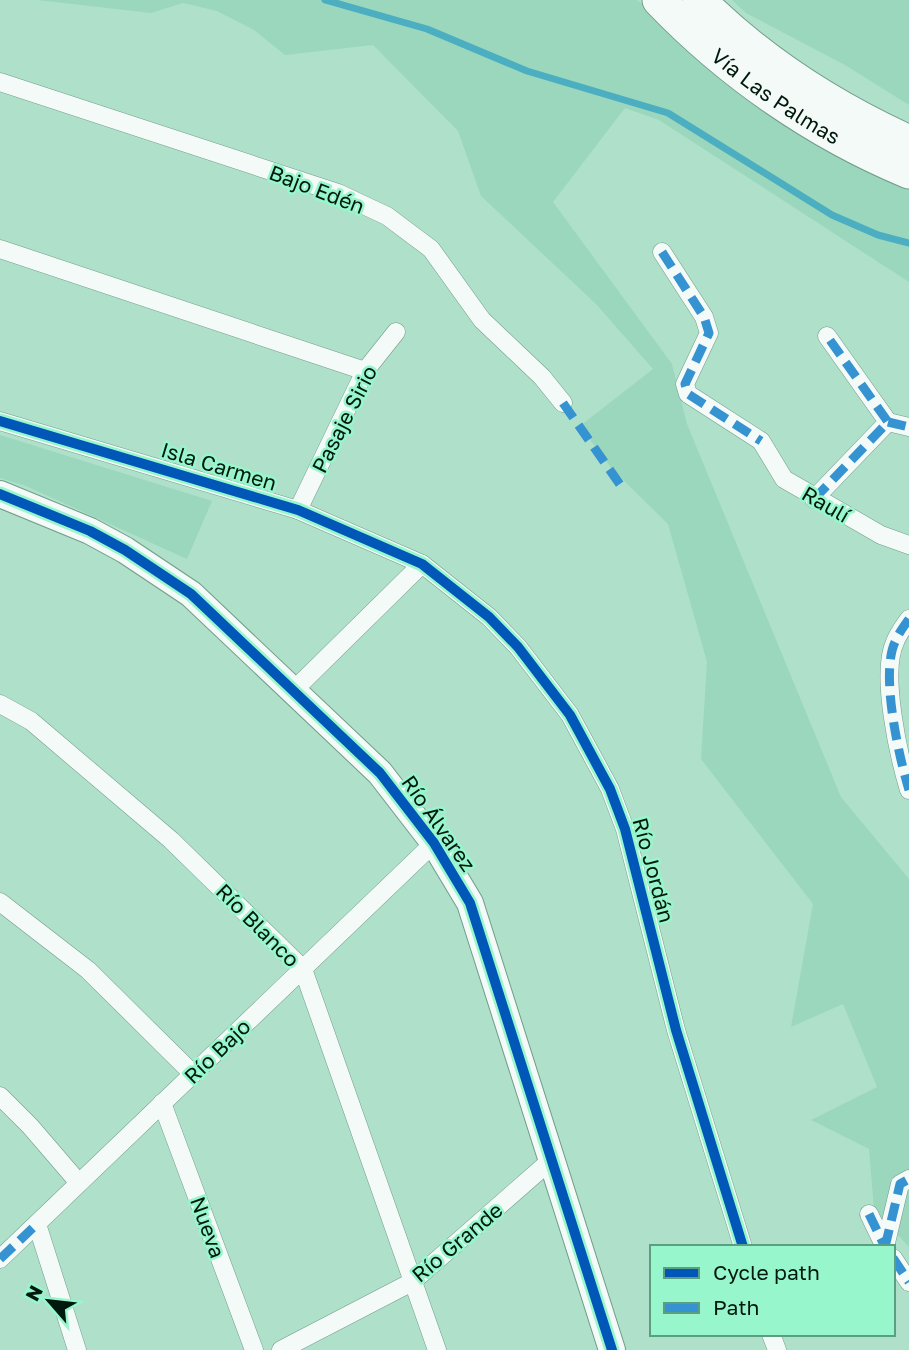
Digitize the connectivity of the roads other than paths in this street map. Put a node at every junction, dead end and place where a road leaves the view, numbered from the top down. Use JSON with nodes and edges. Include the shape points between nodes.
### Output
{"nodes":[{"id":1,"x":659,"y":0,"type":"edge"},
{"id":2,"x":699,"y":0,"type":"edge"},
{"id":3,"x":0,"y":82,"type":"edge"},
{"id":4,"x":909,"y":142,"type":"edge"},
{"id":5,"x":909,"y":172,"type":"edge"},
{"id":6,"x":0,"y":249,"type":"edge"},
{"id":7,"x":662,"y":252,"type":"dead end"},
{"id":8,"x":396,"y":332,"type":"dead end"},
{"id":9,"x":827,"y":336,"type":"dead end"},
{"id":10,"x":365,"y":371,"type":"junction"},
{"id":11,"x":563,"y":403,"type":"dead end"},
{"id":12,"x":0,"y":421,"type":"edge"},
{"id":13,"x":888,"y":422,"type":"junction"},
{"id":14,"x":909,"y":427,"type":"edge"},
{"id":15,"x":0,"y":494,"type":"edge"},
{"id":16,"x":814,"y":499,"type":"junction"},
{"id":17,"x":298,"y":510,"type":"junction"},
{"id":18,"x":909,"y":545,"type":"edge"},
{"id":19,"x":422,"y":564,"type":"junction"},
{"id":20,"x":909,"y":619,"type":"edge"},
{"id":21,"x":292,"y":691,"type":"junction"},
{"id":22,"x":0,"y":704,"type":"edge"},
{"id":23,"x":909,"y":790,"type":"edge"},
{"id":24,"x":434,"y":843,"type":"junction"},
{"id":25,"x":0,"y":902,"type":"edge"},
{"id":26,"x":303,"y":969,"type":"junction"},
{"id":27,"x":193,"y":1074,"type":"junction"},
{"id":28,"x":0,"y":1096,"type":"edge"},
{"id":29,"x":162,"y":1103,"type":"junction"},
{"id":30,"x":550,"y":1161,"type":"junction"},
{"id":31,"x":909,"y":1179,"type":"edge"},
{"id":32,"x":79,"y":1183,"type":"junction"},
{"id":33,"x":869,"y":1214,"type":"dead end"},
{"id":34,"x":37,"y":1224,"type":"junction"},
{"id":35,"x":742,"y":1245,"type":"edge"},
{"id":36,"x":884,"y":1245,"type":"edge"},
{"id":37,"x":885,"y":1245,"type":"edge"},
{"id":38,"x":0,"y":1259,"type":"edge"},
{"id":39,"x":895,"y":1261,"type":"edge"},
{"id":40,"x":412,"y":1282,"type":"junction"},
{"id":41,"x":909,"y":1282,"type":"edge"},
{"id":42,"x":78,"y":1350,"type":"edge"},
{"id":43,"x":254,"y":1350,"type":"edge"},
{"id":44,"x":281,"y":1350,"type":"edge"},
{"id":45,"x":438,"y":1350,"type":"edge"},
{"id":46,"x":612,"y":1350,"type":"edge"}],
"edges":[{"from":1,"to":5,"type":"highway","name":"Vía Las Palmas","via":[[745,78],[782,104]]},
{"from":2,"to":4,"type":"highway","name":"Vía Las Palmas","via":[[780,68]]},
{"from":3,"to":11,"type":"street","name":"Bajo Edén","via":[[338,193],[387,216],[443,262],[482,320]]},
{"from":6,"to":10,"type":"street"},
{"from":7,"to":16,"type":"street","name":"Raulí","via":[[704,317],[709,333],[685,384],[688,394],[761,441],[784,479]]},
{"from":8,"to":10,"type":"street","name":"Pasaje Sirio"},
{"from":9,"to":13,"type":"street"},
{"from":10,"to":17,"type":"street","name":"Pasaje Sirio"},
{"from":12,"to":17,"type":"street","name":"Isla Carmen"},
{"from":13,"to":14,"type":"street"},
{"from":13,"to":16,"type":"street"},
{"from":15,"to":21,"type":"street","name":"Río Álvarez","via":[[90,531],[159,571],[191,594]]},
{"from":16,"to":18,"type":"street","name":"Raulí"},
{"from":17,"to":19,"type":"street","name":"Isla Carmen"},
{"from":19,"to":21,"type":"street"},
{"from":19,"to":35,"type":"street","name":"Río Jordán","via":[[489,617],[518,647],[570,715],[610,789],[625,829],[676,1030]]},
{"from":20,"to":23,"type":"street","via":[[893,644],[890,675],[897,750]]},
{"from":21,"to":24,"type":"street","name":"Río Álvarez","via":[[371,763]]},
{"from":22,"to":26,"type":"street","name":"Río Blanco","via":[[31,721],[171,840]]},
{"from":24,"to":26,"type":"street","name":"Río Bajo"},
{"from":24,"to":30,"type":"street","name":"Río Álvarez","via":[[470,903]]},
{"from":25,"to":27,"type":"street","via":[[88,971]]},
{"from":26,"to":27,"type":"street","name":"Río Bajo"},
{"from":26,"to":40,"type":"street","name":"Río Blanco"},
{"from":27,"to":29,"type":"street","name":"Río Bajo"},
{"from":28,"to":32,"type":"street"},
{"from":29,"to":32,"type":"street","name":"Río Bajo"},
{"from":29,"to":43,"type":"street","name":"Nueva"},
{"from":30,"to":40,"type":"street","name":"Río Grande"},
{"from":30,"to":46,"type":"street","name":"Río Álvarez"},
{"from":31,"to":37,"type":"street","via":[[900,1184]]},
{"from":32,"to":34,"type":"street","name":"Río Bajo"},
{"from":33,"to":36,"type":"street"},
{"from":34,"to":38,"type":"street","name":"Río Bajo"},
{"from":34,"to":42,"type":"street"},
{"from":39,"to":41,"type":"street"},
{"from":40,"to":44,"type":"street","name":"Río Grande"},
{"from":40,"to":45,"type":"street","name":"Río Blanco"}]}
